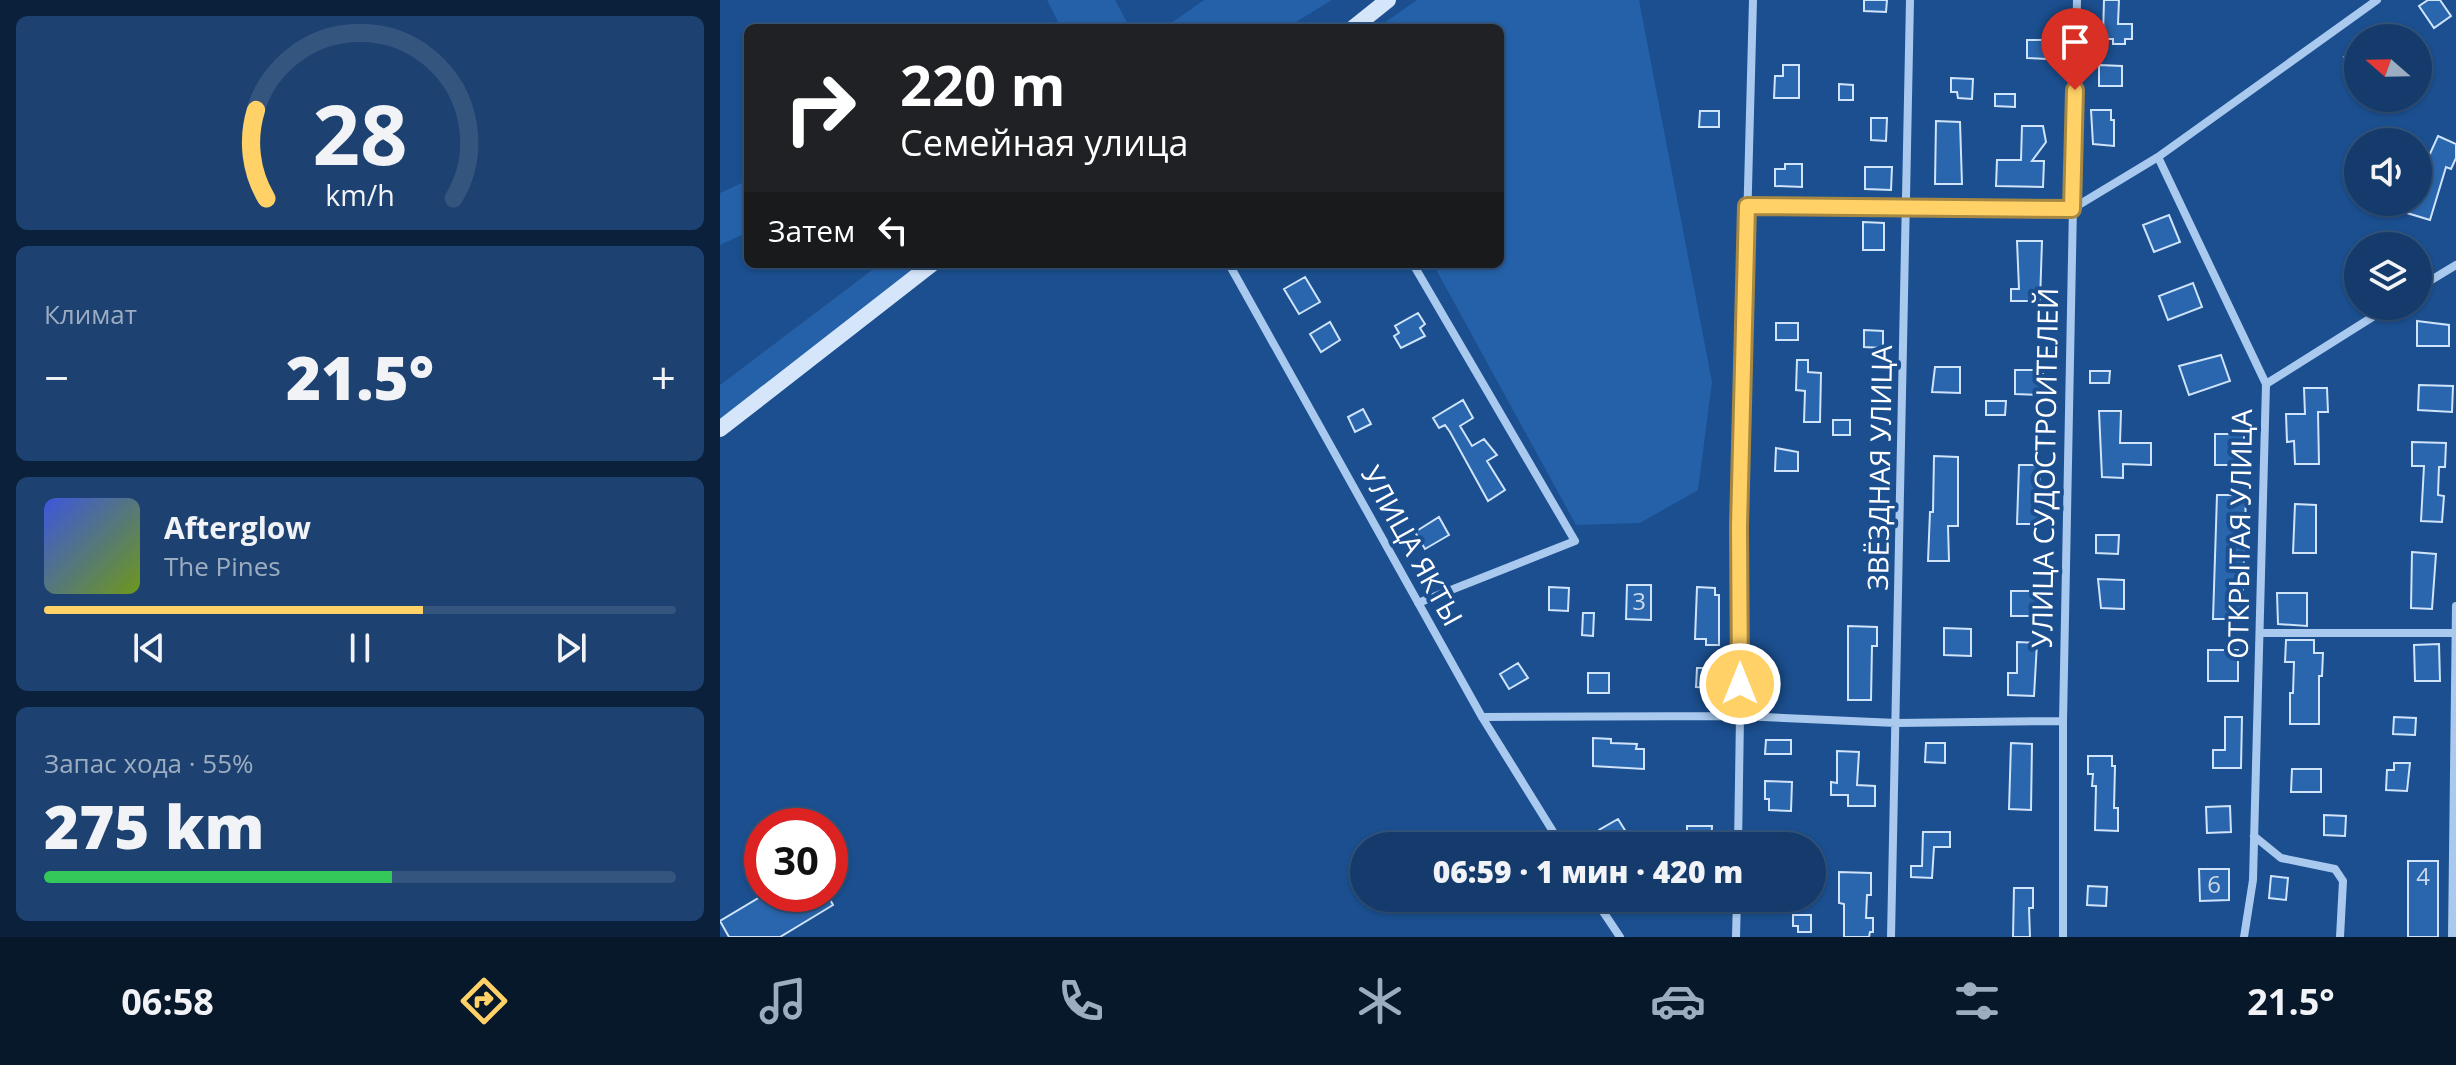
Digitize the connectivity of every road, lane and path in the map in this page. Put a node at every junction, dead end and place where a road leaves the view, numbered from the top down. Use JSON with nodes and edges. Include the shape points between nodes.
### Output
{"nodes":[{"id":1,"x":1388,"y":0,"type":"edge"},
{"id":2,"x":1753,"y":0,"type":"edge"},
{"id":3,"x":1910,"y":0,"type":"edge"},
{"id":4,"x":2077,"y":0,"type":"edge"},
{"id":5,"x":2377,"y":0,"type":"edge"},
{"id":6,"x":1358,"y":24,"type":"edge"},
{"id":7,"x":2158,"y":157,"type":"junction"},
{"id":8,"x":1747,"y":206,"type":"junction"},
{"id":9,"x":1907,"y":209,"type":"junction"},
{"id":10,"x":2072,"y":209,"type":"junction"},
{"id":11,"x":2456,"y":265,"type":"edge"},
{"id":12,"x":927,"y":268,"type":"edge"},
{"id":13,"x":1231,"y":268,"type":"edge"},
{"id":14,"x":1415,"y":268,"type":"edge"},
{"id":15,"x":2432,"y":280,"type":"edge"},
{"id":16,"x":2368,"y":320,"type":"edge"},
{"id":17,"x":2266,"y":384,"type":"junction"},
{"id":18,"x":720,"y":429,"type":"edge"},
{"id":19,"x":1418,"y":603,"type":"junction"},
{"id":20,"x":2456,"y":606,"type":"edge"},
{"id":21,"x":2260,"y":633,"type":"junction"},
{"id":22,"x":2455,"y":633,"type":"edge"},
{"id":23,"x":1740,"y":716,"type":"junction"},
{"id":24,"x":1482,"y":717,"type":"junction"},
{"id":25,"x":2063,"y":721,"type":"junction"},
{"id":26,"x":1896,"y":723,"type":"junction"},
{"id":27,"x":1553,"y":832,"type":"edge"},
{"id":28,"x":1738,"y":832,"type":"edge"},
{"id":29,"x":2254,"y":836,"type":"junction"},
{"id":30,"x":1603,"y":912,"type":"edge"},
{"id":31,"x":1737,"y":912,"type":"edge"},
{"id":32,"x":1620,"y":937,"type":"edge"},
{"id":33,"x":1736,"y":937,"type":"edge"},
{"id":34,"x":1891,"y":937,"type":"edge"},
{"id":35,"x":2063,"y":937,"type":"edge"},
{"id":36,"x":2244,"y":937,"type":"edge"},
{"id":37,"x":2340,"y":937,"type":"edge"},
{"id":38,"x":2452,"y":937,"type":"edge"}],
"edges":[{"from":1,"to":6,"type":"street"},
{"from":2,"to":8,"type":"street"},
{"from":3,"to":9,"type":"street","name":"ЗВЁЗДНАЯ УЛИЦА"},
{"from":4,"to":10,"type":"street","name":"УЛИЦА СУДОСТРОИТЕЛЕЙ"},
{"from":5,"to":7,"type":"street"},
{"from":7,"to":10,"type":"street"},
{"from":7,"to":17,"type":"street","name":"ОТКРЫТАЯ УЛИЦА"},
{"from":8,"to":9,"type":"street"},
{"from":8,"to":23,"type":"street"},
{"from":9,"to":10,"type":"street"},
{"from":9,"to":26,"type":"street","name":"ЗВЁЗДНАЯ УЛИЦА"},
{"from":10,"to":25,"type":"street","name":"УЛИЦА СУДОСТРОИТЕЛЕЙ"},
{"from":11,"to":15,"type":"street"},
{"from":12,"to":18,"type":"street"},
{"from":13,"to":19,"type":"street","name":"УЛИЦА ЯКТЫ"},
{"from":14,"to":19,"type":"street","via":[[1575,541]]},
{"from":16,"to":17,"type":"street"},
{"from":17,"to":21,"type":"street","name":"ОТКРЫТАЯ УЛИЦА"},
{"from":19,"to":24,"type":"street","name":"УЛИЦА ЯКТЫ"},
{"from":20,"to":22,"type":"street"},
{"from":21,"to":22,"type":"street"},
{"from":21,"to":29,"type":"street","name":"ОТКРЫТАЯ УЛИЦА"},
{"from":22,"to":38,"type":"street"},
{"from":23,"to":24,"type":"street"},
{"from":23,"to":26,"type":"street"},
{"from":23,"to":28,"type":"street"},
{"from":24,"to":27,"type":"street","name":"УЛИЦА ЯКТЫ"},
{"from":25,"to":26,"type":"street"},
{"from":25,"to":35,"type":"street","name":"УЛИЦА СУДОСТРОИТЕЛЕЙ"},
{"from":26,"to":34,"type":"street","name":"ЗВЁЗДНАЯ УЛИЦА"},
{"from":29,"to":36,"type":"street","name":"ОТКРЫТАЯ УЛИЦА"},
{"from":29,"to":37,"type":"street","via":[[2281,858],[2335,869],[2343,881]]},
{"from":30,"to":32,"type":"street"},
{"from":31,"to":33,"type":"street"}]}
